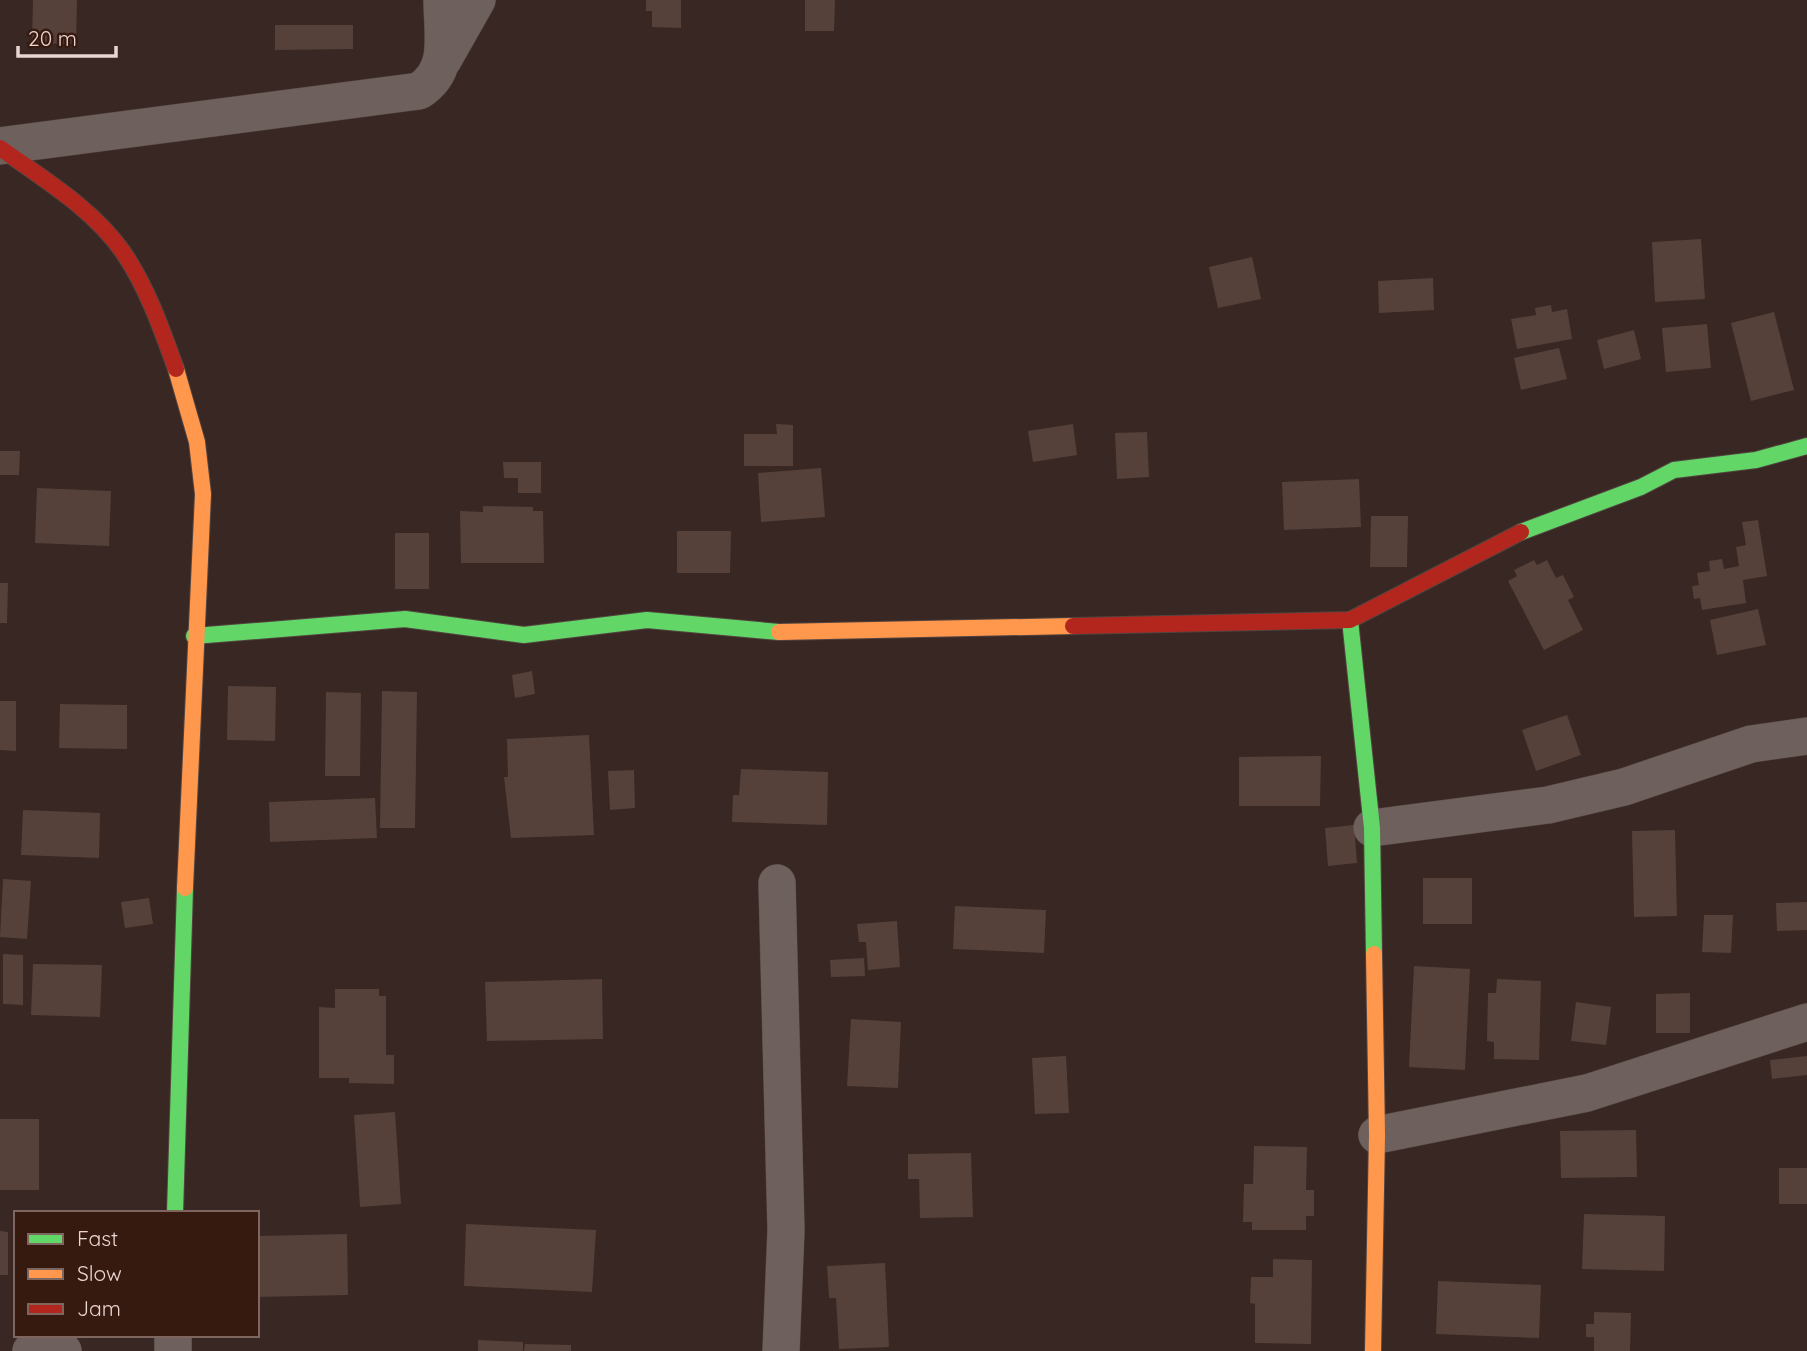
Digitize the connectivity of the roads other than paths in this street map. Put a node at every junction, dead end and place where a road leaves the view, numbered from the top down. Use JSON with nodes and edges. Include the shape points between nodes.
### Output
{"nodes":[{"id":1,"x":442,"y":0,"type":"edge"},
{"id":2,"x":477,"y":0,"type":"edge"},
{"id":3,"x":442,"y":62,"type":"junction"},
{"id":4,"x":0,"y":147,"type":"edge"},
{"id":5,"x":1807,"y":446,"type":"edge"},
{"id":6,"x":1350,"y":620,"type":"junction"},
{"id":7,"x":194,"y":636,"type":"junction"},
{"id":8,"x":1807,"y":736,"type":"edge"},
{"id":9,"x":1372,"y":828,"type":"junction"},
{"id":10,"x":777,"y":883,"type":"dead end"},
{"id":11,"x":1807,"y":1022,"type":"edge"},
{"id":12,"x":1377,"y":1135,"type":"junction"},
{"id":13,"x":175,"y":1211,"type":"edge"},
{"id":14,"x":31,"y":1351,"type":"edge"},
{"id":15,"x":63,"y":1351,"type":"edge"},
{"id":16,"x":781,"y":1351,"type":"edge"},
{"id":17,"x":1373,"y":1351,"type":"edge"}],
"edges":[{"from":1,"to":3,"type":"street"},
{"from":2,"to":3,"type":"street"},
{"from":3,"to":4,"type":"street","via":[[439,74],[419,91]]},
{"from":4,"to":7,"type":"street","via":[[108,234],[133,270],[157,324],[183,394],[201,463],[204,541]]},
{"from":5,"to":6,"type":"street","via":[[1756,460],[1674,470],[1486,548]]},
{"from":6,"to":7,"type":"street","via":[[800,632],[647,620],[524,635],[405,619]]},
{"from":6,"to":9,"type":"street"},
{"from":7,"to":13,"type":"street"},
{"from":8,"to":9,"type":"street","via":[[1751,744],[1624,787],[1548,805]]},
{"from":9,"to":12,"type":"street"},
{"from":10,"to":16,"type":"street","via":[[786,1230]]},
{"from":11,"to":12,"type":"street","via":[[1587,1093]]},
{"from":12,"to":17,"type":"street"},
{"from":14,"to":15,"type":"street","via":[[44,1347]]}]}
